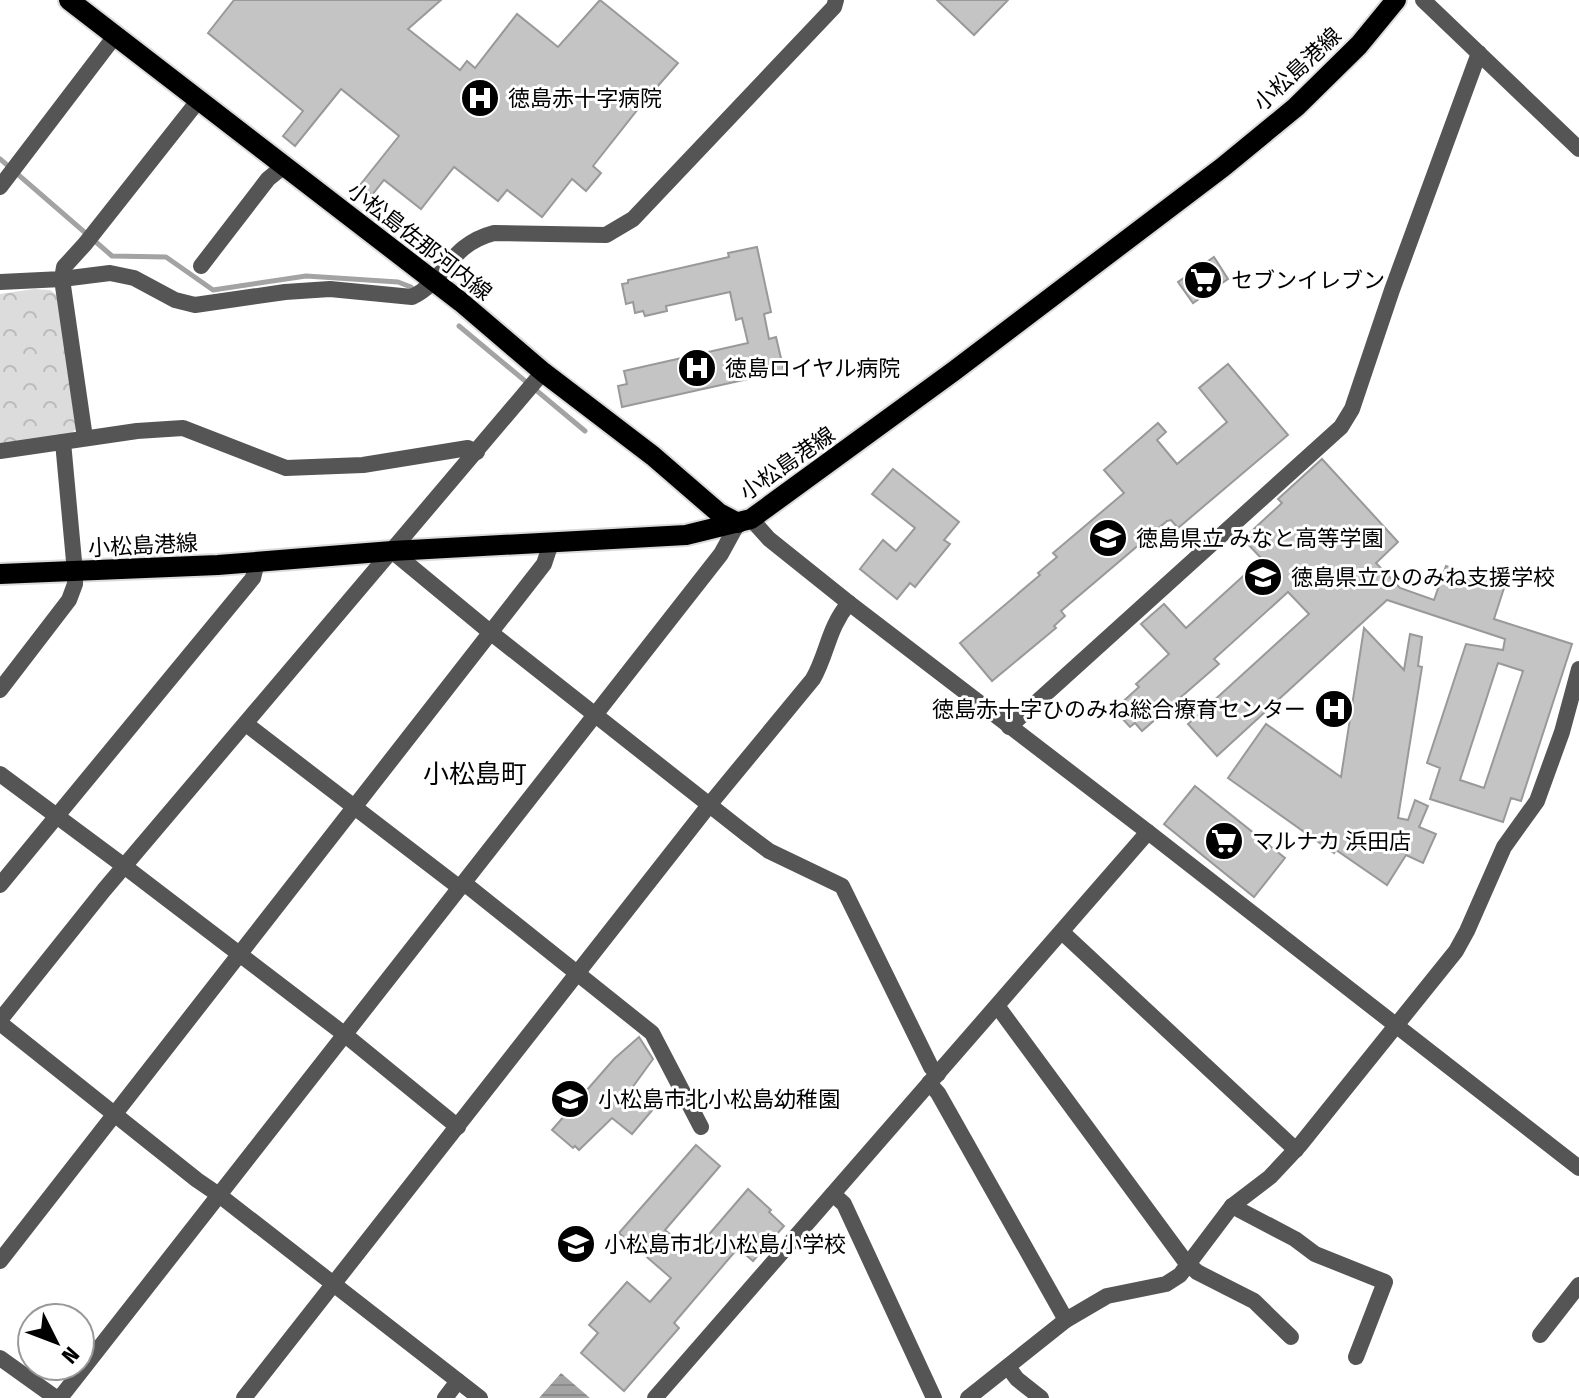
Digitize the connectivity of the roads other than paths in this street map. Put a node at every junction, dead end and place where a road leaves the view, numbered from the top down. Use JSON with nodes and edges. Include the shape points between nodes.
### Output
{"nodes":[{"id":1,"x":69,"y":0,"type":"edge"},
{"id":2,"x":836,"y":0,"type":"edge"},
{"id":3,"x":1396,"y":0,"type":"edge"},
{"id":4,"x":1423,"y":0,"type":"edge"},
{"id":5,"x":115,"y":36,"type":"junction"},
{"id":6,"x":1479,"y":53,"type":"junction"},
{"id":7,"x":198,"y":101,"type":"junction"},
{"id":8,"x":1579,"y":149,"type":"edge"},
{"id":9,"x":284,"y":166,"type":"junction"},
{"id":10,"x":9,"y":176,"type":"edge"},
{"id":11,"x":201,"y":266,"type":"dead end"},
{"id":12,"x":62,"y":279,"type":"junction"},
{"id":13,"x":432,"y":281,"type":"junction"},
{"id":14,"x":0,"y":282,"type":"edge"},
{"id":15,"x":535,"y":381,"type":"junction"},
{"id":16,"x":85,"y":438,"type":"junction"},
{"id":17,"x":63,"y":442,"type":"junction"},
{"id":18,"x":0,"y":451,"type":"edge"},
{"id":19,"x":477,"y":452,"type":"junction"},
{"id":20,"x":745,"y":521,"type":"junction"},
{"id":21,"x":551,"y":543,"type":"junction"},
{"id":22,"x":392,"y":551,"type":"junction"},
{"id":23,"x":257,"y":562,"type":"junction"},
{"id":24,"x":75,"y":572,"type":"junction"},
{"id":25,"x":0,"y":574,"type":"edge"},
{"id":26,"x":849,"y":603,"type":"junction"},
{"id":27,"x":490,"y":632,"type":"junction"},
{"id":28,"x":1579,"y":669,"type":"edge"},
{"id":29,"x":0,"y":690,"type":"edge"},
{"id":30,"x":596,"y":714,"type":"junction"},
{"id":31,"x":246,"y":724,"type":"junction"},
{"id":32,"x":1009,"y":727,"type":"junction"},
{"id":33,"x":0,"y":774,"type":"edge"},
{"id":34,"x":710,"y":804,"type":"junction"},
{"id":35,"x":355,"y":805,"type":"junction"},
{"id":36,"x":57,"y":818,"type":"junction"},
{"id":37,"x":1148,"y":832,"type":"junction"},
{"id":38,"x":124,"y":866,"type":"junction"},
{"id":39,"x":0,"y":885,"type":"edge"},
{"id":40,"x":462,"y":886,"type":"junction"},
{"id":41,"x":1062,"y":932,"type":"junction"},
{"id":42,"x":239,"y":955,"type":"junction"},
{"id":43,"x":578,"y":973,"type":"junction"},
{"id":44,"x":998,"y":1007,"type":"junction"},
{"id":45,"x":0,"y":1021,"type":"edge"},
{"id":46,"x":1395,"y":1025,"type":"junction"},
{"id":47,"x":344,"y":1034,"type":"junction"},
{"id":48,"x":934,"y":1079,"type":"junction"},
{"id":49,"x":114,"y":1114,"type":"junction"},
{"id":50,"x":458,"y":1127,"type":"junction"},
{"id":51,"x":701,"y":1127,"type":"dead end"},
{"id":52,"x":1296,"y":1150,"type":"junction"},
{"id":53,"x":1579,"y":1168,"type":"edge"},
{"id":54,"x":833,"y":1194,"type":"junction"},
{"id":55,"x":219,"y":1195,"type":"junction"},
{"id":56,"x":1232,"y":1206,"type":"junction"},
{"id":57,"x":0,"y":1261,"type":"edge"},
{"id":58,"x":1189,"y":1265,"type":"junction"},
{"id":59,"x":334,"y":1284,"type":"junction"},
{"id":60,"x":1579,"y":1285,"type":"edge"},
{"id":61,"x":1066,"y":1320,"type":"junction"},
{"id":62,"x":1540,"y":1335,"type":"dead end"},
{"id":63,"x":1291,"y":1337,"type":"dead end"},
{"id":64,"x":1356,"y":1357,"type":"dead end"},
{"id":65,"x":0,"y":1358,"type":"edge"},
{"id":66,"x":1008,"y":1367,"type":"junction"},
{"id":67,"x":458,"y":1381,"type":"junction"},
{"id":68,"x":58,"y":1398,"type":"edge"},
{"id":69,"x":244,"y":1398,"type":"edge"},
{"id":70,"x":445,"y":1398,"type":"edge"},
{"id":71,"x":480,"y":1398,"type":"edge"},
{"id":72,"x":655,"y":1398,"type":"edge"},
{"id":73,"x":934,"y":1398,"type":"edge"},
{"id":74,"x":968,"y":1398,"type":"edge"},
{"id":75,"x":1041,"y":1398,"type":"edge"}],
"edges":[{"from":1,"to":5,"type":"main road","name":"小松島佐那河内線"},
{"from":2,"to":13,"type":"street","via":[[621,228],[606,235],[494,233],[455,254]]},
{"from":3,"to":20,"type":"main road","name":"小松島港線","via":[[1296,107],[1223,167],[930,389]]},
{"from":4,"to":6,"type":"street"},
{"from":5,"to":7,"type":"main road","name":"小松島佐那河内線"},
{"from":5,"to":10,"type":"street"},
{"from":6,"to":8,"type":"street"},
{"from":6,"to":32,"type":"street","via":[[1352,409],[1341,427]]},
{"from":7,"to":9,"type":"main road","name":"小松島佐那河内線"},
{"from":7,"to":12,"type":"street","via":[[64,267]]},
{"from":9,"to":11,"type":"street","via":[[268,179]]},
{"from":9,"to":13,"type":"main road","name":"小松島佐那河内線"},
{"from":12,"to":13,"type":"street","via":[[110,273],[195,305],[330,289],[412,297]]},
{"from":12,"to":14,"type":"street"},
{"from":12,"to":16,"type":"street"},
{"from":13,"to":15,"type":"main road","name":"小松島佐那河内線","via":[[504,337]]},
{"from":15,"to":19,"type":"street"},
{"from":15,"to":20,"type":"main road","name":"小松島佐那河内線","via":[[653,456],[719,513]]},
{"from":16,"to":17,"type":"street"},
{"from":16,"to":19,"type":"street","via":[[183,428],[286,468],[363,465],[468,448]]},
{"from":17,"to":18,"type":"street"},
{"from":17,"to":24,"type":"street"},
{"from":19,"to":22,"type":"street"},
{"from":20,"to":21,"type":"main road","name":"小松島港線","via":[[686,535]]},
{"from":20,"to":26,"type":"street"},
{"from":20,"to":30,"type":"street"},
{"from":21,"to":22,"type":"main road","name":"小松島港線"},
{"from":21,"to":27,"type":"street","via":[[544,564]]},
{"from":22,"to":23,"type":"main road","name":"小松島港線"},
{"from":22,"to":27,"type":"street"},
{"from":22,"to":31,"type":"street"},
{"from":23,"to":24,"type":"main road","name":"小松島港線"},
{"from":23,"to":36,"type":"street","via":[[253,578]]},
{"from":24,"to":25,"type":"main road","name":"小松島港線"},
{"from":24,"to":29,"type":"street","via":[[69,600]]},
{"from":26,"to":32,"type":"street"},
{"from":26,"to":34,"type":"street","via":[[836,618],[813,679]]},
{"from":27,"to":30,"type":"street"},
{"from":27,"to":35,"type":"street"},
{"from":28,"to":46,"type":"street","via":[[1537,801],[1504,847],[1456,951]]},
{"from":30,"to":34,"type":"street"},
{"from":30,"to":40,"type":"street"},
{"from":31,"to":35,"type":"street"},
{"from":31,"to":38,"type":"street"},
{"from":32,"to":37,"type":"street"},
{"from":33,"to":36,"type":"street"},
{"from":34,"to":43,"type":"street"},
{"from":34,"to":48,"type":"street","via":[[769,851],[842,886]]},
{"from":35,"to":40,"type":"street"},
{"from":35,"to":42,"type":"street"},
{"from":36,"to":38,"type":"street"},
{"from":36,"to":39,"type":"street"},
{"from":37,"to":41,"type":"street"},
{"from":37,"to":46,"type":"street"},
{"from":38,"to":42,"type":"street"},
{"from":38,"to":45,"type":"street"},
{"from":40,"to":43,"type":"street"},
{"from":40,"to":47,"type":"street"},
{"from":41,"to":44,"type":"street"},
{"from":41,"to":52,"type":"street"},
{"from":42,"to":47,"type":"street"},
{"from":42,"to":49,"type":"street"},
{"from":43,"to":50,"type":"street"},
{"from":43,"to":51,"type":"street","via":[[656,1038]]},
{"from":44,"to":48,"type":"street"},
{"from":44,"to":58,"type":"street"},
{"from":45,"to":49,"type":"street"},
{"from":46,"to":52,"type":"street"},
{"from":46,"to":53,"type":"street"},
{"from":47,"to":50,"type":"street"},
{"from":47,"to":55,"type":"street"},
{"from":48,"to":54,"type":"street"},
{"from":48,"to":61,"type":"street"},
{"from":49,"to":55,"type":"street"},
{"from":49,"to":57,"type":"street"},
{"from":50,"to":59,"type":"street"},
{"from":52,"to":56,"type":"street"},
{"from":54,"to":72,"type":"street"},
{"from":54,"to":73,"type":"street","via":[[844,1204]]},
{"from":55,"to":59,"type":"street"},
{"from":55,"to":68,"type":"street"},
{"from":56,"to":58,"type":"street"},
{"from":56,"to":64,"type":"street","via":[[1315,1254],[1385,1282]]},
{"from":58,"to":61,"type":"street","via":[[1166,1284],[1107,1296]]},
{"from":58,"to":63,"type":"street","via":[[1254,1301]]},
{"from":59,"to":67,"type":"street"},
{"from":59,"to":69,"type":"street"},
{"from":60,"to":62,"type":"street"},
{"from":61,"to":66,"type":"street"},
{"from":65,"to":68,"type":"street"},
{"from":66,"to":74,"type":"street"},
{"from":66,"to":75,"type":"street"},
{"from":67,"to":70,"type":"street"},
{"from":67,"to":71,"type":"street"}]}
